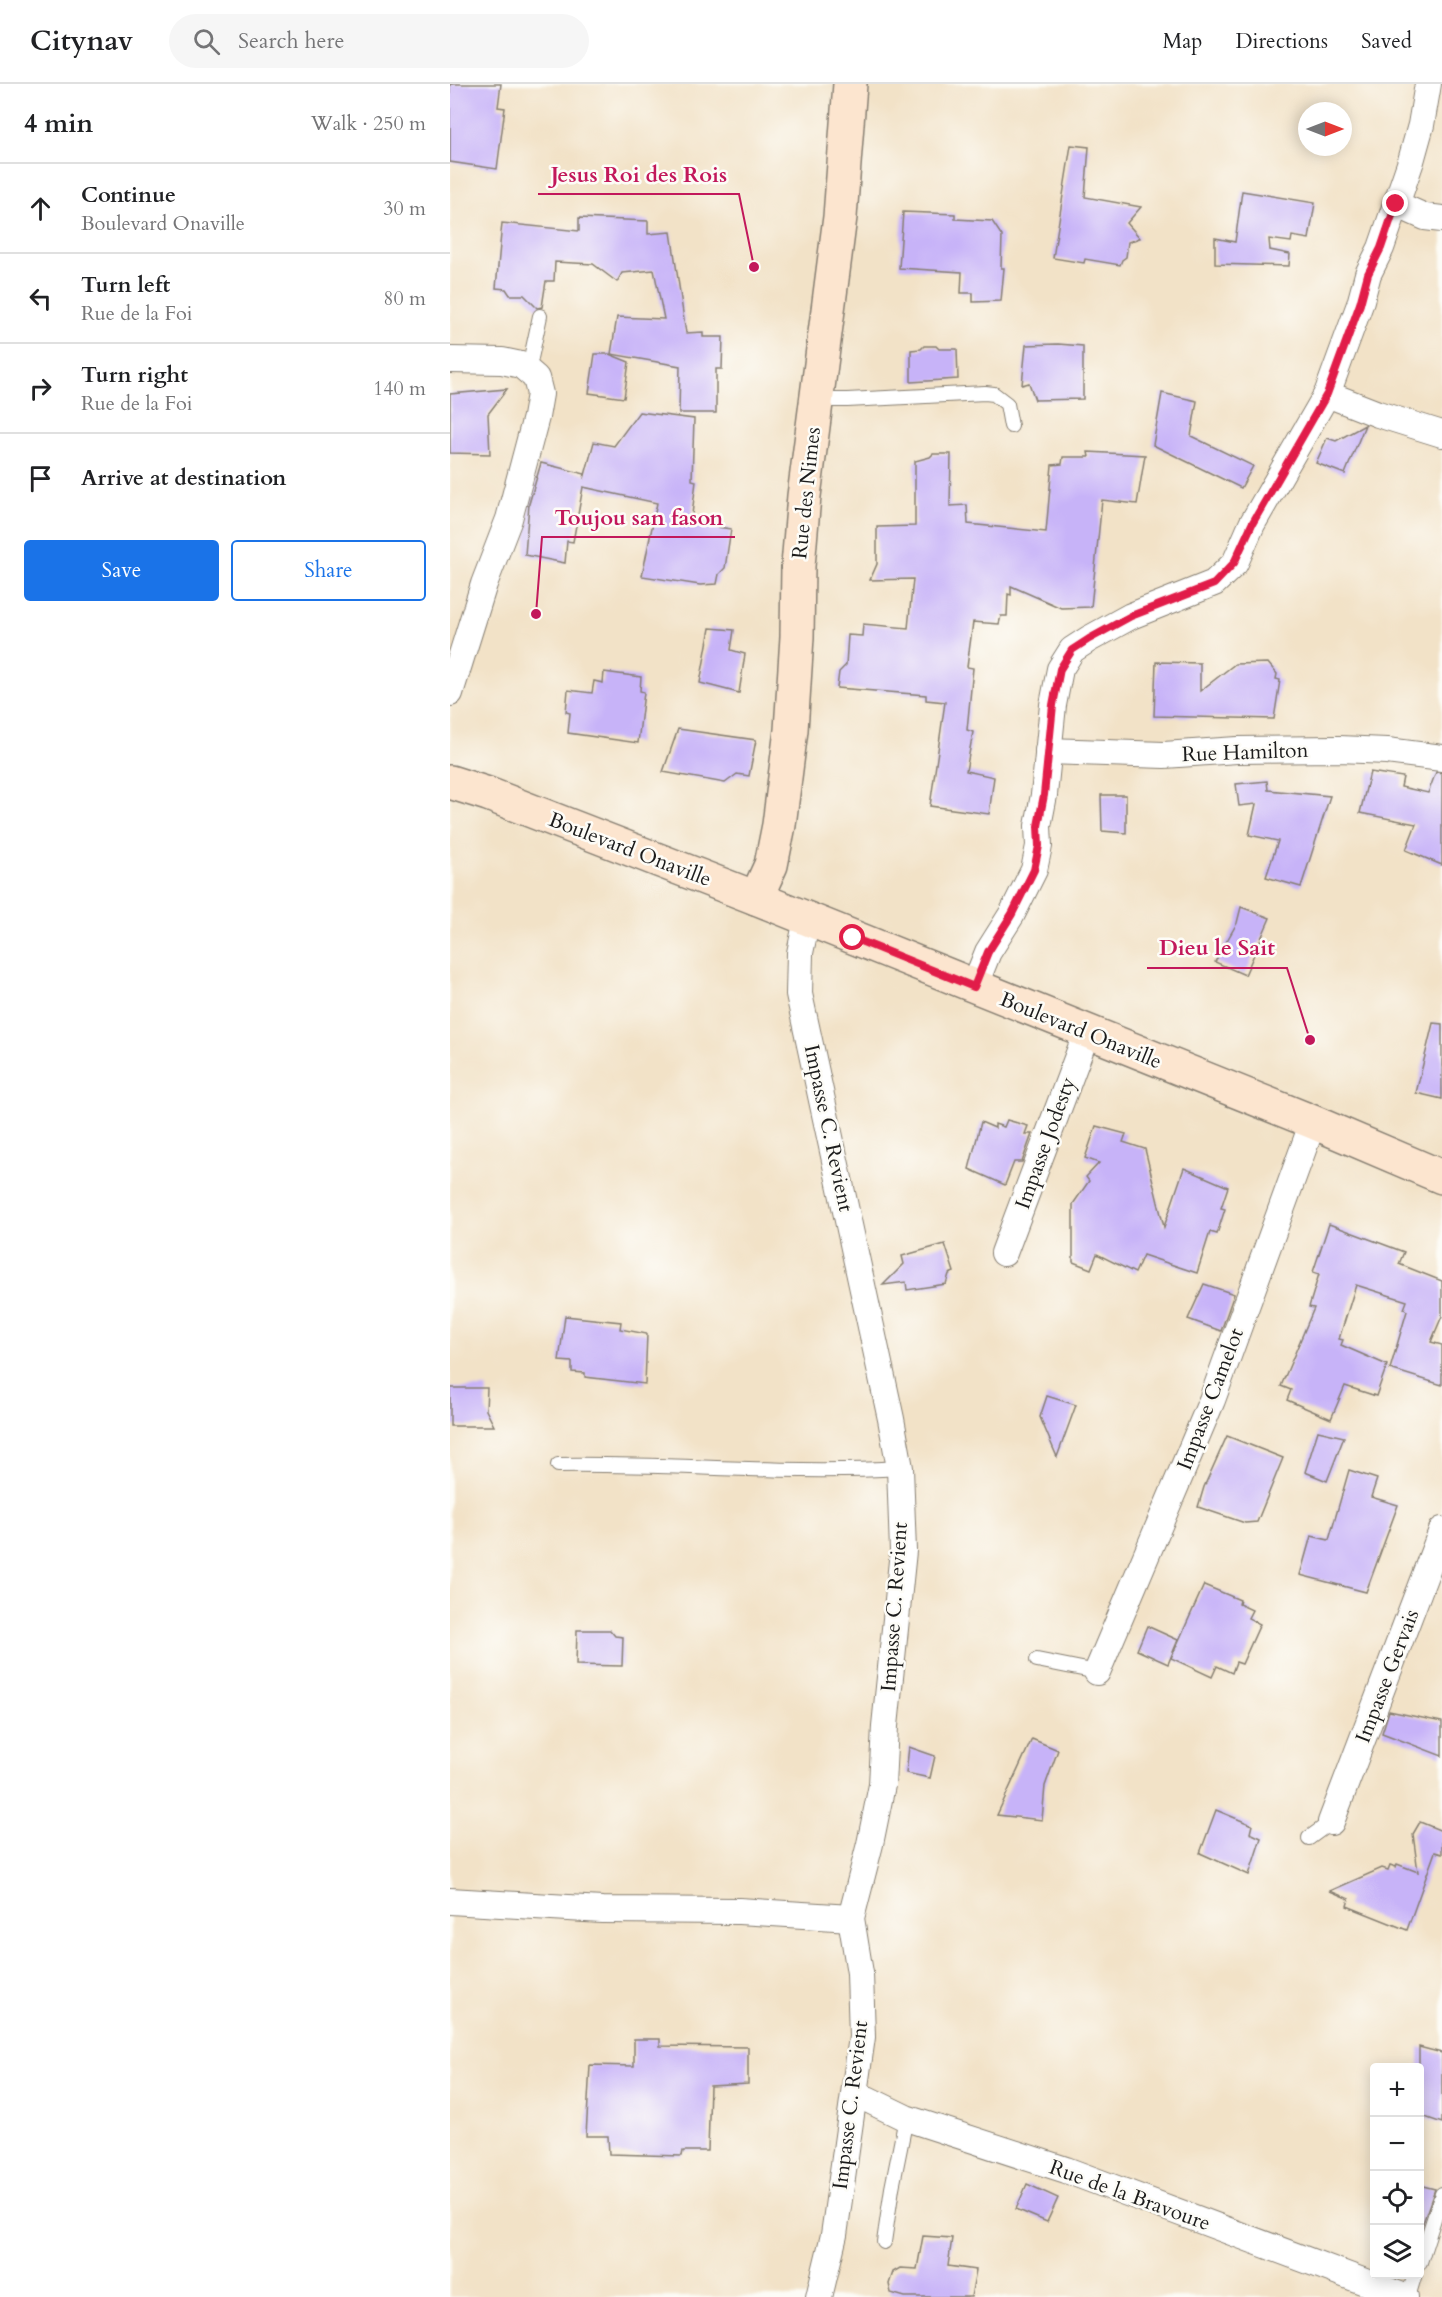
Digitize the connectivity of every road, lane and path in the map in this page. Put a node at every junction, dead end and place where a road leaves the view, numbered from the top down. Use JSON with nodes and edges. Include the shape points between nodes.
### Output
{"nodes":[{"id":1,"x":850,"y":84,"type":"edge"},
{"id":2,"x":1428,"y":84,"type":"edge"},
{"id":3,"x":1396,"y":204,"type":"junction"},
{"id":4,"x":1442,"y":219,"type":"edge"},
{"id":5,"x":540,"y":316,"type":"dead end"},
{"id":6,"x":450,"y":360,"type":"edge"},
{"id":7,"x":528,"y":372,"type":"junction"},
{"id":8,"x":1327,"y":394,"type":"junction"},
{"id":9,"x":817,"y":400,"type":"junction"},
{"id":10,"x":1011,"y":426,"type":"dead end"},
{"id":11,"x":1442,"y":434,"type":"edge"},
{"id":12,"x":450,"y":693,"type":"edge"},
{"id":13,"x":1048,"y":751,"type":"junction"},
{"id":14,"x":1442,"y":758,"type":"edge"},
{"id":15,"x":450,"y":782,"type":"edge"},
{"id":16,"x":756,"y":898,"type":"junction"},
{"id":17,"x":807,"y":919,"type":"junction"},
{"id":18,"x":974,"y":987,"type":"junction"},
{"id":19,"x":1087,"y":1032,"type":"junction"},
{"id":20,"x":1313,"y":1122,"type":"junction"},
{"id":21,"x":1442,"y":1177,"type":"edge"},
{"id":22,"x":1004,"y":1253,"type":"dead end"},
{"id":23,"x":558,"y":1465,"type":"dead end"},
{"id":24,"x":900,"y":1468,"type":"junction"},
{"id":25,"x":1442,"y":1530,"type":"edge"},
{"id":26,"x":1037,"y":1660,"type":"dead end"},
{"id":27,"x":1097,"y":1672,"type":"joint"},
{"id":28,"x":1331,"y":1822,"type":"joint"},
{"id":29,"x":1309,"y":1838,"type":"dead end"},
{"id":30,"x":450,"y":1901,"type":"edge"},
{"id":31,"x":851,"y":1918,"type":"junction"},
{"id":32,"x":855,"y":2096,"type":"junction"},
{"id":33,"x":906,"y":2118,"type":"junction"},
{"id":34,"x":1442,"y":2194,"type":"edge"},
{"id":35,"x":884,"y":2242,"type":"dead end"},
{"id":36,"x":1424,"y":2247,"type":"edge"},
{"id":37,"x":1413,"y":2279,"type":"edge"},
{"id":38,"x":819,"y":2297,"type":"edge"},
{"id":39,"x":1406,"y":2297,"type":"edge"}],
"edges":[{"from":1,"to":9,"type":"street","name":"Rue des Nimes","via":[[840,217]]},
{"from":2,"to":3,"type":"street","via":[[1421,125]]},
{"from":3,"to":4,"type":"street","via":[[1425,217]]},
{"from":3,"to":8,"type":"street"},
{"from":5,"to":7,"type":"lane"},
{"from":6,"to":7,"type":"street","via":[[502,361],[521,365]]},
{"from":7,"to":12,"type":"street","via":[[536,378],[540,393],[536,417],[509,519]]},
{"from":8,"to":11,"type":"street"},
{"from":8,"to":13,"type":"street","via":[[1252,524],[1234,563],[1214,584],[1131,616],[1072,650],[1060,669]]},
{"from":9,"to":10,"type":"lane","via":[[994,394],[1007,404]]},
{"from":9,"to":16,"type":"street","name":"Rue des Nimes","via":[[798,566],[791,730],[771,865]]},
{"from":13,"to":14,"type":"street","name":"Rue Hamilton","via":[[1164,755],[1339,749]]},
{"from":13,"to":18,"type":"street","via":[[1034,870],[988,952]]},
{"from":15,"to":16,"type":"street","name":"Boulevard Onaville"},
{"from":16,"to":17,"type":"street","name":"Boulevard Onaville"},
{"from":17,"to":18,"type":"street","name":"Boulevard Onaville"},
{"from":17,"to":24,"type":"street","name":"Impasse C. Revient","via":[[800,953],[800,994]]},
{"from":18,"to":19,"type":"street","name":"Boulevard Onaville"},
{"from":19,"to":20,"type":"street","name":"Boulevard Onaville"},
{"from":19,"to":22,"type":"street","name":"Impasse Jodesty"},
{"from":20,"to":21,"type":"street","name":"Boulevard Onaville"},
{"from":20,"to":27,"type":"street","name":"Impasse Camelot","via":[[1212,1400]]},
{"from":23,"to":24,"type":"lane","via":[[858,1471]]},
{"from":24,"to":31,"type":"street","name":"Impasse C. Revient","via":[[903,1551],[882,1785]]},
{"from":25,"to":28,"type":"street","name":"Impasse Gervais"},
{"from":26,"to":27,"type":"lane"},
{"from":28,"to":29,"type":"lane"},
{"from":30,"to":31,"type":"street"},
{"from":31,"to":32,"type":"street","name":"Impasse C. Revient","via":[[860,1973],[862,2037]]},
{"from":32,"to":33,"type":"street","name":"Rue de la Bravoure"},
{"from":32,"to":38,"type":"street","name":"Impasse C. Revient","via":[[834,2235]]},
{"from":33,"to":35,"type":"lane"},
{"from":33,"to":39,"type":"street","name":"Rue de la Bravoure","via":[[1077,2174]]},
{"from":34,"to":36,"type":"lane"},
{"from":37,"to":39,"type":"lane"}]}
